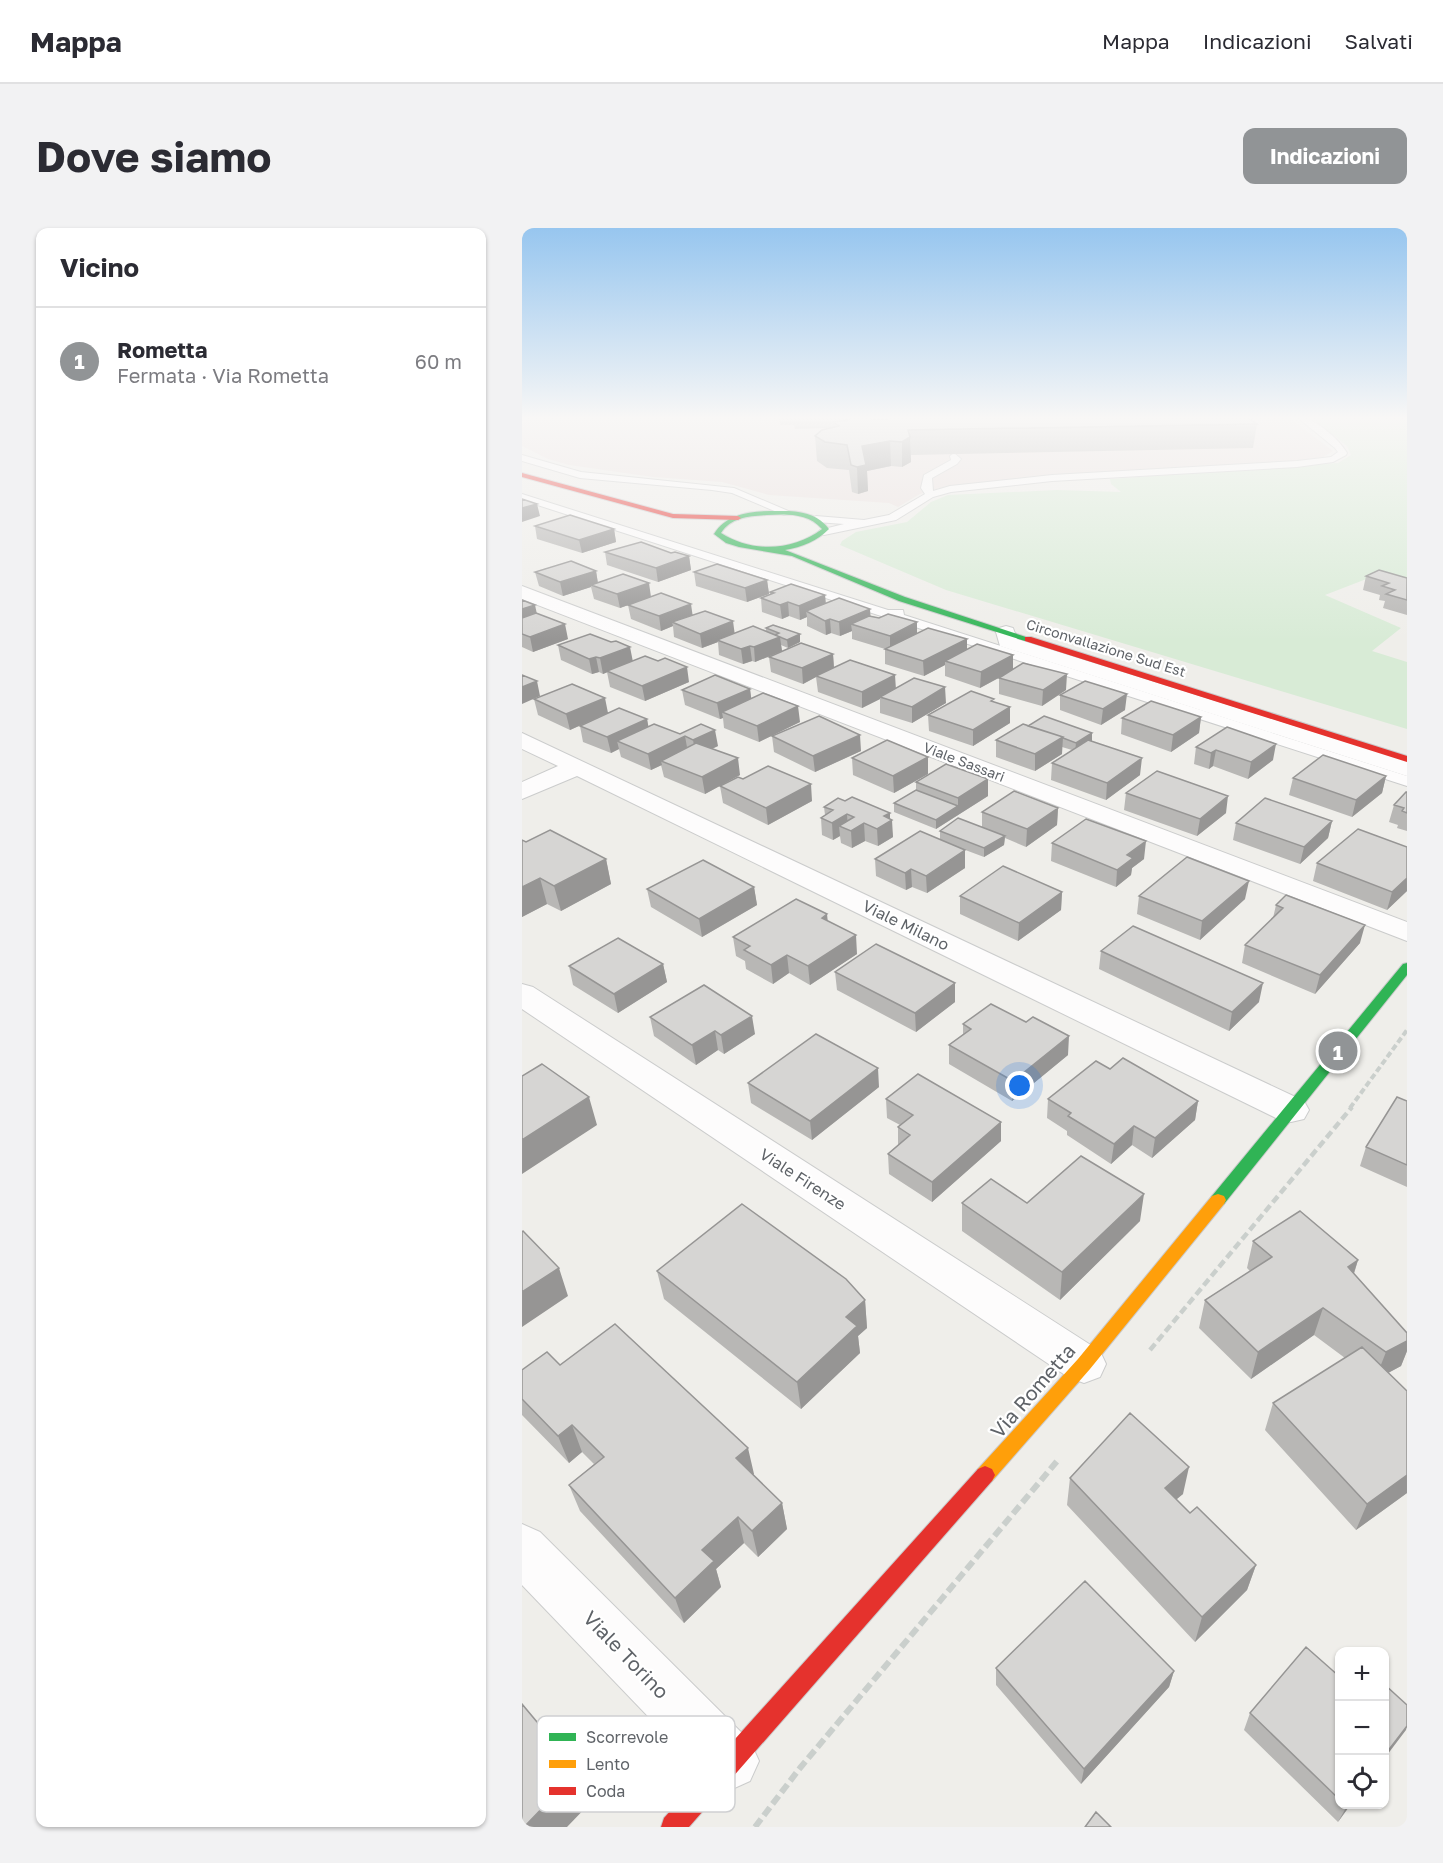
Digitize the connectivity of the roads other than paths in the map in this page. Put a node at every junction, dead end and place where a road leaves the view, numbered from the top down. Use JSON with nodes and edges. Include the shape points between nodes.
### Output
{"nodes":[{"id":1,"x":545,"y":492,"type":"edge"},
{"id":2,"x":583,"y":492,"type":"edge"},
{"id":3,"x":735,"y":492,"type":"edge"},
{"id":4,"x":928,"y":492,"type":"edge"},
{"id":5,"x":941,"y":492,"type":"edge"},
{"id":6,"x":930,"y":495,"type":"junction"},
{"id":7,"x":522,"y":497,"type":"edge"},
{"id":8,"x":748,"y":498,"type":"junction"},
{"id":9,"x":788,"y":513,"type":"junction"},
{"id":10,"x":743,"y":517,"type":"junction"},
{"id":11,"x":816,"y":519,"type":"junction"},
{"id":12,"x":864,"y":523,"type":"junction"},
{"id":13,"x":717,"y":530,"type":"junction"},
{"id":14,"x":824,"y":532,"type":"junction"},
{"id":15,"x":811,"y":540,"type":"junction"},
{"id":16,"x":769,"y":548,"type":"junction"},
{"id":17,"x":825,"y":551,"type":"dead end"},
{"id":18,"x":846,"y":560,"type":"dead end"},
{"id":19,"x":522,"y":592,"type":"edge"},
{"id":20,"x":886,"y":614,"type":"junction"},
{"id":21,"x":1048,"y":631,"type":"dead end"},
{"id":22,"x":1007,"y":637,"type":"junction"},
{"id":23,"x":522,"y":740,"type":"edge"},
{"id":24,"x":1407,"y":759,"type":"edge"},
{"id":25,"x":578,"y":767,"type":"junction"},
{"id":26,"x":1407,"y":769,"type":"edge"},
{"id":27,"x":1407,"y":782,"type":"edge"},
{"id":28,"x":522,"y":791,"type":"edge"},
{"id":29,"x":1407,"y":932,"type":"edge"},
{"id":30,"x":1407,"y":968,"type":"edge"},
{"id":31,"x":522,"y":994,"type":"edge"},
{"id":32,"x":1291,"y":1110,"type":"junction"},
{"id":33,"x":1084,"y":1364,"type":"junction"},
{"id":34,"x":522,"y":1549,"type":"edge"},
{"id":35,"x":686,"y":1716,"type":"edge"},
{"id":36,"x":735,"y":1755,"type":"edge"},
{"id":37,"x":686,"y":1812,"type":"edge"},
{"id":38,"x":673,"y":1827,"type":"edge"}],
"edges":[{"from":1,"to":13,"type":"main road","name":"Circonvallazione Sud Est","via":[[652,522]]},
{"from":2,"to":10,"type":"main road","via":[[673,516]]},
{"from":3,"to":8,"type":"lane"},
{"from":4,"to":6,"type":"lane"},
{"from":5,"to":6,"type":"lane"},
{"from":6,"to":12,"type":"lane","via":[[892,518]]},
{"from":7,"to":20,"type":"lane"},
{"from":8,"to":9,"type":"lane"},
{"from":8,"to":10,"type":"lane","via":[[752,510]]},
{"from":9,"to":10,"type":"main road"},
{"from":9,"to":11,"type":"main road"},
{"from":10,"to":13,"type":"main road"},
{"from":11,"to":12,"type":"lane"},
{"from":11,"to":14,"type":"main road","via":[[825,525]]},
{"from":12,"to":14,"type":"lane"},
{"from":13,"to":16,"type":"main road","name":"Circonvallazione Sud Est","via":[[719,537],[730,543]]},
{"from":14,"to":15,"type":"main road","name":"Circonvallazione Sud Est"},
{"from":15,"to":16,"type":"main road","name":"Circonvallazione Sud Est"},
{"from":15,"to":17,"type":"main road"},
{"from":16,"to":22,"type":"main road","name":"Circonvallazione Sud Est","via":[[794,554]]},
{"from":18,"to":21,"type":"main road","name":"Circonvallazione Sud Est","via":[[925,593]]},
{"from":19,"to":29,"type":"street","name":"Viale Sassari"},
{"from":20,"to":22,"type":"lane","via":[[910,611]]},
{"from":20,"to":27,"type":"lane"},
{"from":22,"to":24,"type":"main road","name":"Circonvallazione Sud Est"},
{"from":22,"to":26,"type":"street","name":"Circonvallazione Sud Est"},
{"from":23,"to":25,"type":"street","name":"Viale Milano"},
{"from":25,"to":28,"type":"street"},
{"from":25,"to":32,"type":"street","name":"Viale Milano"},
{"from":30,"to":32,"type":"main road","name":"Via Rometta"},
{"from":31,"to":33,"type":"street","name":"Viale Firenze"},
{"from":32,"to":33,"type":"main road","name":"Via Rometta"},
{"from":33,"to":36,"type":"main road","name":"Via Rometta"},
{"from":34,"to":35,"type":"street","name":"Viale Torino"},
{"from":37,"to":38,"type":"main road","name":"Via Rometta"}]}
